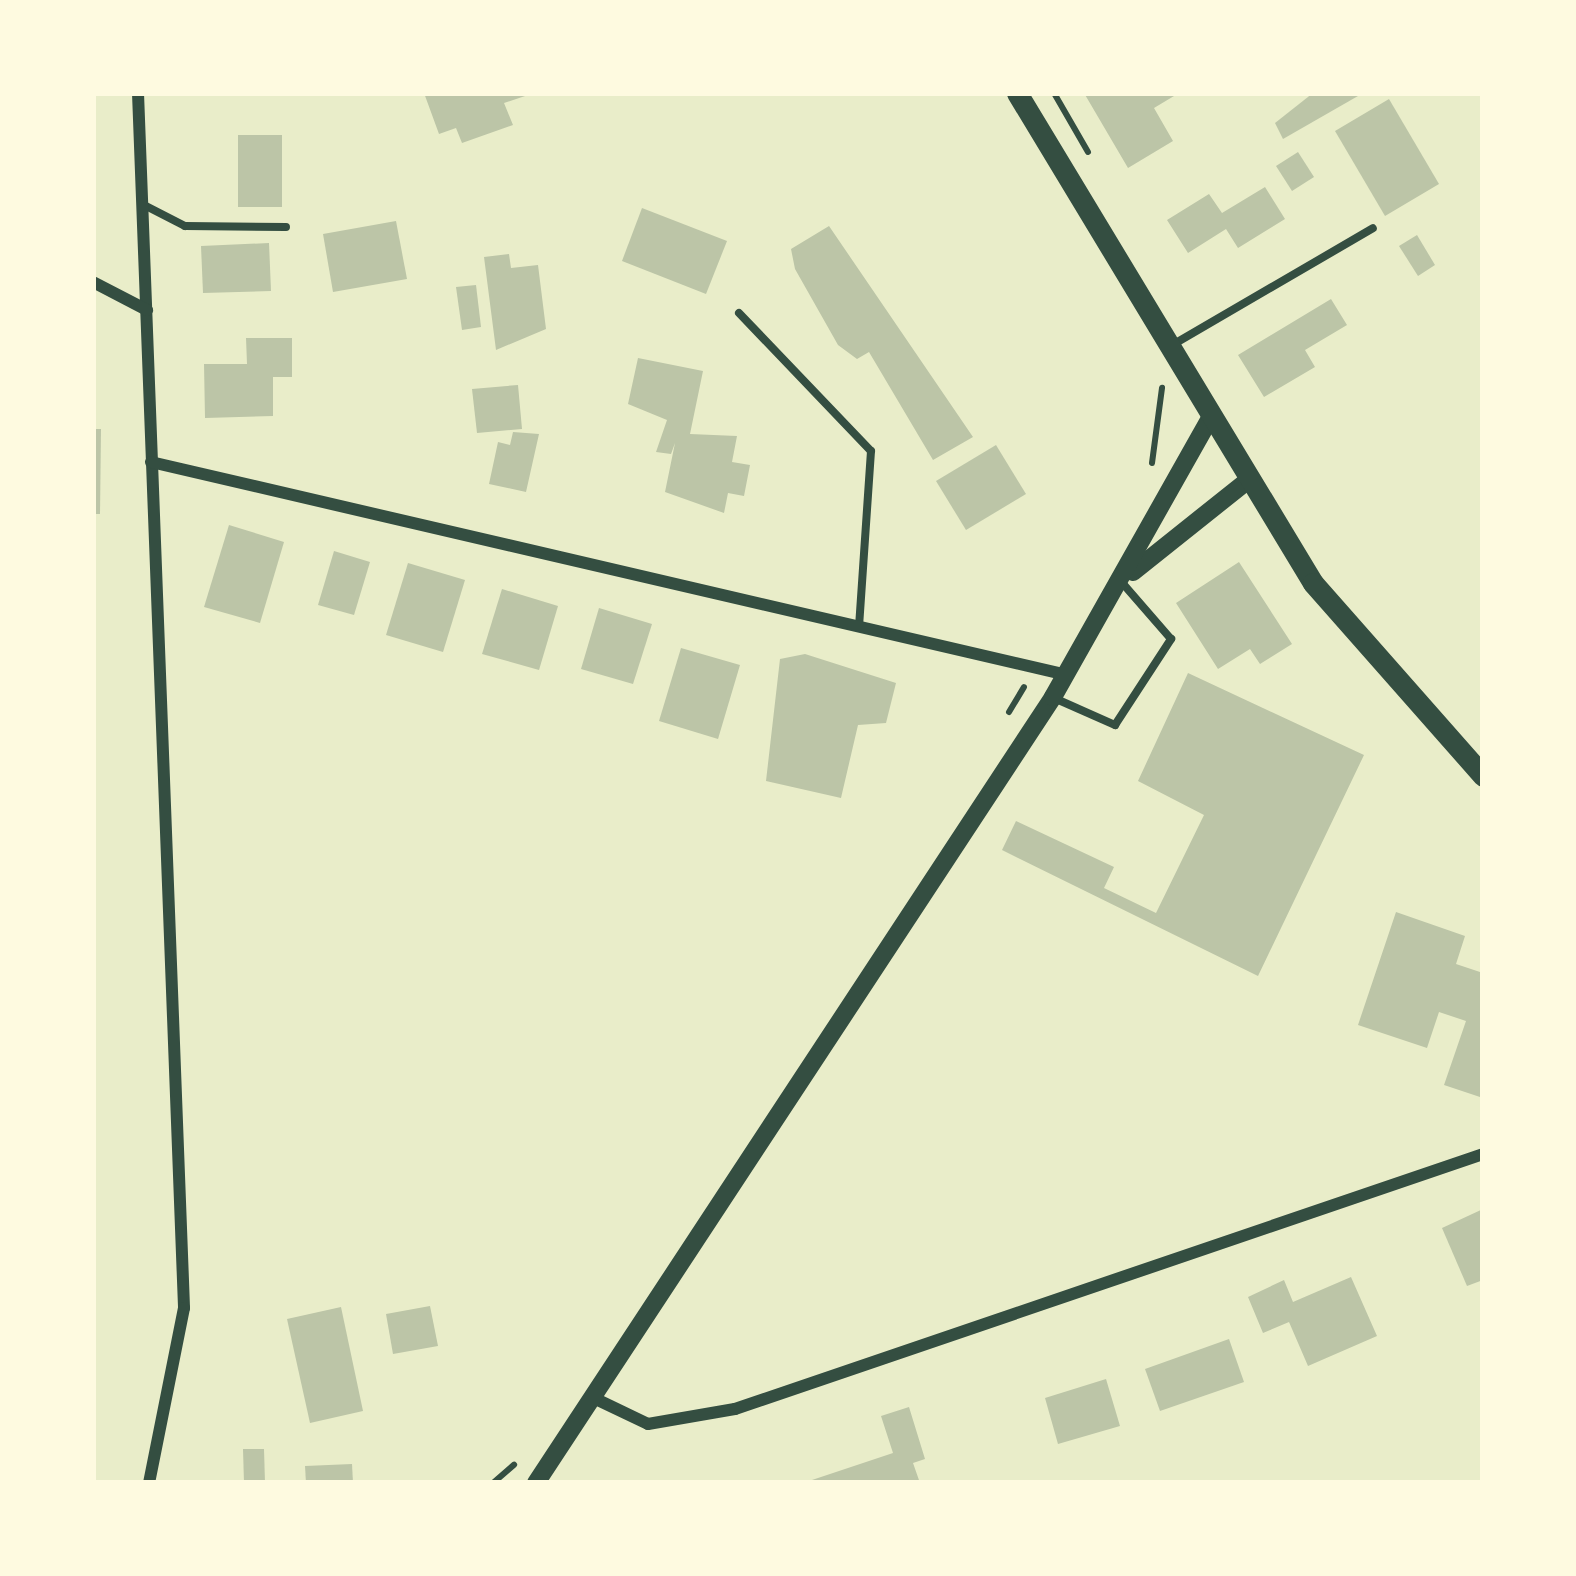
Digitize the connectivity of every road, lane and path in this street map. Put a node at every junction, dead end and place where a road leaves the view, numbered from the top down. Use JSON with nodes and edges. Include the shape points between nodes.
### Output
{"nodes":[{"id":1,"x":138,"y":93,"type":"edge"},
{"id":2,"x":1017,"y":93,"type":"edge"},
{"id":3,"x":1054,"y":93,"type":"edge"},
{"id":4,"x":1100,"y":173,"type":"dead end"},
{"id":5,"x":143,"y":205,"type":"junction"},
{"id":6,"x":286,"y":227,"type":"dead end"},
{"id":7,"x":1373,"y":228,"type":"dead end"},
{"id":8,"x":93,"y":282,"type":"edge"},
{"id":9,"x":147,"y":310,"type":"junction"},
{"id":10,"x":739,"y":314,"type":"dead end"},
{"id":11,"x":1167,"y":347,"type":"junction"},
{"id":12,"x":1153,"y":373,"type":"dead end"},
{"id":13,"x":1210,"y":418,"type":"junction"},
{"id":14,"x":151,"y":462,"type":"junction"},
{"id":15,"x":1247,"y":481,"type":"junction"},
{"id":16,"x":1143,"y":484,"type":"dead end"},
{"id":17,"x":1126,"y":580,"type":"junction"},
{"id":18,"x":859,"y":626,"type":"junction"},
{"id":19,"x":1037,"y":667,"type":"junction"},
{"id":20,"x":1067,"y":675,"type":"junction"},
{"id":21,"x":1053,"y":697,"type":"junction"},
{"id":22,"x":999,"y":727,"type":"dead end"},
{"id":23,"x":1483,"y":776,"type":"edge"},
{"id":24,"x":1483,"y":1154,"type":"edge"},
{"id":25,"x":600,"y":1400,"type":"junction"},
{"id":26,"x":148,"y":1483,"type":"edge"},
{"id":27,"x":536,"y":1483,"type":"edge"}],
"edges":[{"from":1,"to":5,"type":"street"},
{"from":2,"to":11,"type":"main road"},
{"from":3,"to":4,"type":"path"},
{"from":5,"to":6,"type":"lane","via":[[185,226]]},
{"from":5,"to":9,"type":"street"},
{"from":7,"to":11,"type":"lane"},
{"from":8,"to":9,"type":"street"},
{"from":9,"to":14,"type":"street"},
{"from":10,"to":18,"type":"lane","via":[[871,451]]},
{"from":11,"to":13,"type":"main road"},
{"from":12,"to":16,"type":"path","via":[[1164,392],[1160,444]]},
{"from":13,"to":15,"type":"main road"},
{"from":13,"to":17,"type":"street"},
{"from":14,"to":18,"type":"street"},
{"from":14,"to":26,"type":"street","via":[[184,1308]]},
{"from":15,"to":17,"type":"street"},
{"from":15,"to":23,"type":"main road","via":[[1374,663]]},
{"from":17,"to":20,"type":"street"},
{"from":17,"to":21,"type":"lane","via":[[1171,639],[1115,725]]},
{"from":18,"to":19,"type":"street"},
{"from":19,"to":20,"type":"street"},
{"from":19,"to":22,"type":"path"},
{"from":20,"to":21,"type":"street"},
{"from":21,"to":25,"type":"street"},
{"from":24,"to":25,"type":"street","via":[[735,1409],[648,1424]]},
{"from":25,"to":27,"type":"street"}]}
